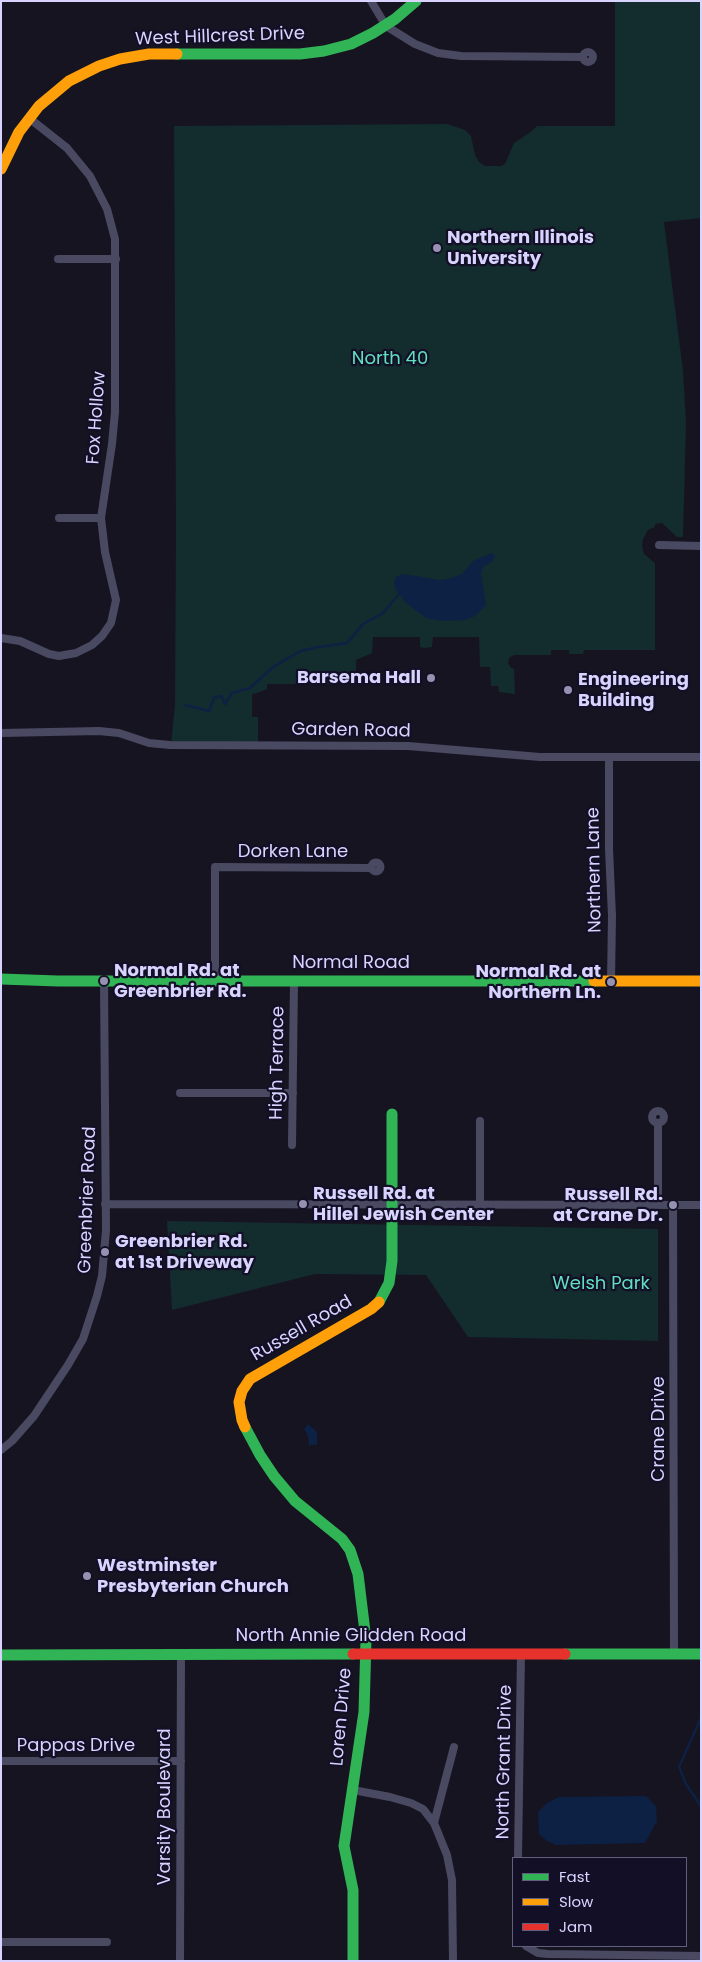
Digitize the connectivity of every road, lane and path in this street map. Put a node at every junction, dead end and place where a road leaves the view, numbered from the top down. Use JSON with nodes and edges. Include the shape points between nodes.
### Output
{"nodes":[{"id":1,"x":370,"y":1,"type":"edge"},
{"id":2,"x":416,"y":1,"type":"edge"},
{"id":3,"x":386,"y":26,"type":"junction"},
{"id":4,"x":583,"y":57,"type":"dead end"},
{"id":5,"x":29,"y":118,"type":"junction"},
{"id":6,"x":1,"y":169,"type":"edge"},
{"id":7,"x":58,"y":259,"type":"dead end"},
{"id":8,"x":116,"y":259,"type":"junction"},
{"id":9,"x":58,"y":518,"type":"dead end"},
{"id":10,"x":101,"y":518,"type":"junction"},
{"id":11,"x":659,"y":545,"type":"dead end"},
{"id":12,"x":701,"y":546,"type":"edge"},
{"id":13,"x":1,"y":638,"type":"edge"},
{"id":14,"x":1,"y":733,"type":"edge"},
{"id":15,"x":701,"y":757,"type":"edge"},
{"id":16,"x":609,"y":758,"type":"junction"},
{"id":17,"x":371,"y":868,"type":"dead end"},
{"id":18,"x":1,"y":979,"type":"edge"},
{"id":19,"x":104,"y":981,"type":"junction"},
{"id":20,"x":215,"y":981,"type":"junction"},
{"id":21,"x":294,"y":981,"type":"junction"},
{"id":22,"x":701,"y":981,"type":"edge"},
{"id":23,"x":611,"y":982,"type":"junction"},
{"id":24,"x":180,"y":1093,"type":"dead end"},
{"id":25,"x":293,"y":1093,"type":"junction"},
{"id":26,"x":392,"y":1114,"type":"dead end"},
{"id":27,"x":480,"y":1121,"type":"dead end"},
{"id":28,"x":658,"y":1123,"type":"dead end"},
{"id":29,"x":292,"y":1145,"type":"dead end"},
{"id":30,"x":480,"y":1203,"type":"junction"},
{"id":31,"x":105,"y":1204,"type":"junction"},
{"id":32,"x":391,"y":1205,"type":"junction"},
{"id":33,"x":658,"y":1205,"type":"junction"},
{"id":34,"x":673,"y":1205,"type":"junction"},
{"id":35,"x":701,"y":1205,"type":"edge"},
{"id":36,"x":1,"y":1450,"type":"edge"},
{"id":37,"x":295,"y":1501,"type":"joint"},
{"id":38,"x":181,"y":1653,"type":"junction"},
{"id":39,"x":366,"y":1653,"type":"junction"},
{"id":40,"x":521,"y":1653,"type":"junction"},
{"id":41,"x":674,"y":1653,"type":"junction"},
{"id":42,"x":701,"y":1654,"type":"edge"},
{"id":43,"x":1,"y":1655,"type":"edge"},
{"id":44,"x":454,"y":1747,"type":"dead end"},
{"id":45,"x":1,"y":1761,"type":"edge"},
{"id":46,"x":181,"y":1761,"type":"junction"},
{"id":47,"x":352,"y":1790,"type":"junction"},
{"id":48,"x":434,"y":1823,"type":"junction"},
{"id":49,"x":518,"y":1857,"type":"edge"},
{"id":50,"x":1,"y":1942,"type":"edge"},
{"id":51,"x":108,"y":1942,"type":"dead end"},
{"id":52,"x":528,"y":1947,"type":"edge"},
{"id":53,"x":701,"y":1956,"type":"edge"},
{"id":54,"x":180,"y":1961,"type":"edge"},
{"id":55,"x":353,"y":1961,"type":"edge"},
{"id":56,"x":453,"y":1961,"type":"edge"}],
"edges":[{"from":1,"to":3,"type":"street"},
{"from":2,"to":3,"type":"street","name":"West Hillcrest Drive"},
{"from":3,"to":4,"type":"street","via":[[415,44],[448,55]]},
{"from":3,"to":5,"type":"street","name":"West Hillcrest Drive","via":[[351,44],[314,52],[168,53],[120,59],[69,82],[44,101]]},
{"from":5,"to":6,"type":"street","name":"West Hillcrest Drive"},
{"from":5,"to":8,"type":"street","name":"Fox Hollow","via":[[67,148],[90,176],[108,214],[115,239]]},
{"from":7,"to":8,"type":"street"},
{"from":8,"to":10,"type":"street","name":"Fox Hollow","via":[[115,412]]},
{"from":9,"to":10,"type":"street"},
{"from":10,"to":13,"type":"street","name":"Fox Hollow","via":[[116,600],[111,623],[102,636],[84,650],[59,656],[40,652],[15,639]]},
{"from":11,"to":12,"type":"street"},
{"from":14,"to":16,"type":"street","name":"Garden Road","via":[[99,731],[170,746],[408,746],[496,755]]},
{"from":15,"to":16,"type":"street","name":"Garden Road"},
{"from":16,"to":23,"type":"street","name":"Northern Lane"},
{"from":17,"to":20,"type":"street","name":"Dorken Lane","via":[[215,867]]},
{"from":18,"to":19,"type":"street","name":"Normal Road"},
{"from":19,"to":20,"type":"street","name":"Normal Road"},
{"from":19,"to":31,"type":"street","name":"Greenbrier Road"},
{"from":20,"to":21,"type":"street","name":"Normal Road"},
{"from":21,"to":23,"type":"street","name":"Normal Road"},
{"from":21,"to":25,"type":"street","name":"High Terrace"},
{"from":22,"to":23,"type":"street","name":"Normal Road"},
{"from":24,"to":25,"type":"street"},
{"from":25,"to":29,"type":"street","name":"High Terrace"},
{"from":26,"to":32,"type":"street","name":"Russell Road"},
{"from":27,"to":30,"type":"street"},
{"from":28,"to":33,"type":"street"},
{"from":30,"to":32,"type":"street"},
{"from":30,"to":33,"type":"street"},
{"from":31,"to":32,"type":"street"},
{"from":31,"to":36,"type":"street","name":"Greenbrier Road","via":[[102,1276],[83,1339],[40,1407]]},
{"from":32,"to":37,"type":"street","name":"Russell Road","via":[[390,1283],[381,1300],[371,1309],[259,1373],[242,1391],[239,1402],[241,1415],[251,1438],[274,1476]]},
{"from":33,"to":34,"type":"street"},
{"from":34,"to":35,"type":"street"},
{"from":34,"to":41,"type":"street","name":"Crane Drive"},
{"from":37,"to":39,"type":"street","name":"Loren Drive","via":[[342,1539],[350,1550],[358,1574]]},
{"from":38,"to":39,"type":"street","name":"North Annie Glidden Road"},
{"from":38,"to":43,"type":"street","name":"North Annie Glidden Road"},
{"from":38,"to":46,"type":"street","name":"Varsity Boulevard"},
{"from":39,"to":40,"type":"street","name":"North Annie Glidden Road"},
{"from":39,"to":47,"type":"street","name":"Loren Drive","via":[[362,1731]]},
{"from":40,"to":41,"type":"street","name":"North Annie Glidden Road"},
{"from":40,"to":49,"type":"street","name":"North Grant Drive"},
{"from":41,"to":42,"type":"street","name":"North Annie Glidden Road"},
{"from":44,"to":48,"type":"street"},
{"from":45,"to":46,"type":"street","name":"Pappas Drive"},
{"from":46,"to":54,"type":"street","name":"Varsity Boulevard"},
{"from":47,"to":48,"type":"street","via":[[411,1804],[423,1810]]},
{"from":47,"to":55,"type":"street","name":"Loren Drive","via":[[344,1846],[353,1896]]},
{"from":48,"to":56,"type":"street","via":[[448,1855],[452,1880]]},
{"from":50,"to":51,"type":"street"},
{"from":52,"to":53,"type":"street","via":[[548,1954]]}]}
